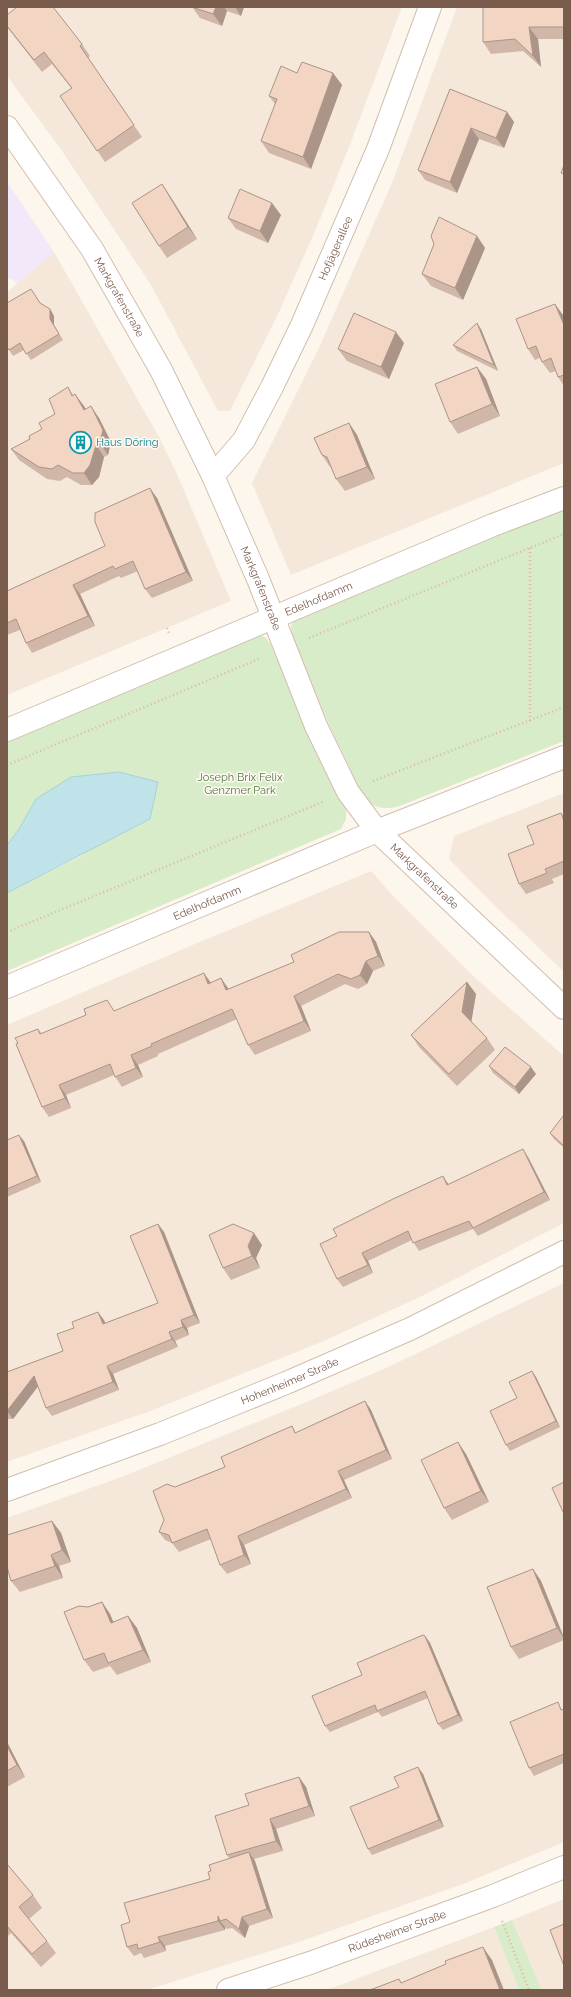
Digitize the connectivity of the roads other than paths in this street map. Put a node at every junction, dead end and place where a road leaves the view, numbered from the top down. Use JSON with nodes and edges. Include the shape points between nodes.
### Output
{"nodes":[{"id":1,"x":430,"y":7,"type":"edge"},
{"id":2,"x":7,"y":127,"type":"edge"},
{"id":3,"x":213,"y":476,"type":"junction"},
{"id":4,"x":564,"y":498,"type":"edge"},
{"id":5,"x":273,"y":618,"type":"junction"},
{"id":6,"x":7,"y":730,"type":"edge"},
{"id":7,"x":564,"y":757,"type":"edge"},
{"id":8,"x":377,"y":831,"type":"junction"},
{"id":9,"x":7,"y":987,"type":"edge"},
{"id":10,"x":564,"y":1008,"type":"edge"},
{"id":11,"x":564,"y":1252,"type":"edge"},
{"id":12,"x":7,"y":1490,"type":"edge"},
{"id":13,"x":564,"y":1867,"type":"edge"},
{"id":14,"x":228,"y":1990,"type":"edge"}],
"edges":[{"from":1,"to":3,"type":"street","name":"Hofjägerallee","via":[[378,149],[302,325],[244,440]]},
{"from":2,"to":3,"type":"street","name":"Markgrafenstraße","via":[[92,249],[161,370]]},
{"from":3,"to":5,"type":"street","name":"Markgrafenstraße"},
{"from":4,"to":5,"type":"street","name":"Edelhofdamm","via":[[493,525]]},
{"from":5,"to":6,"type":"street","name":"Edelhofdamm"},
{"from":5,"to":8,"type":"street","name":"Markgrafenstraße","via":[[316,726],[348,792]]},
{"from":7,"to":8,"type":"street","name":"Edelhofdamm"},
{"from":8,"to":9,"type":"street","name":"Edelhofdamm"},
{"from":8,"to":10,"type":"street","name":"Markgrafenstraße"},
{"from":11,"to":12,"type":"street","name":"Hohenheimer Straße","via":[[410,1329],[286,1384]]},
{"from":13,"to":14,"type":"street","name":"Rüdesheimer Straße","via":[[310,1963]]}]}
